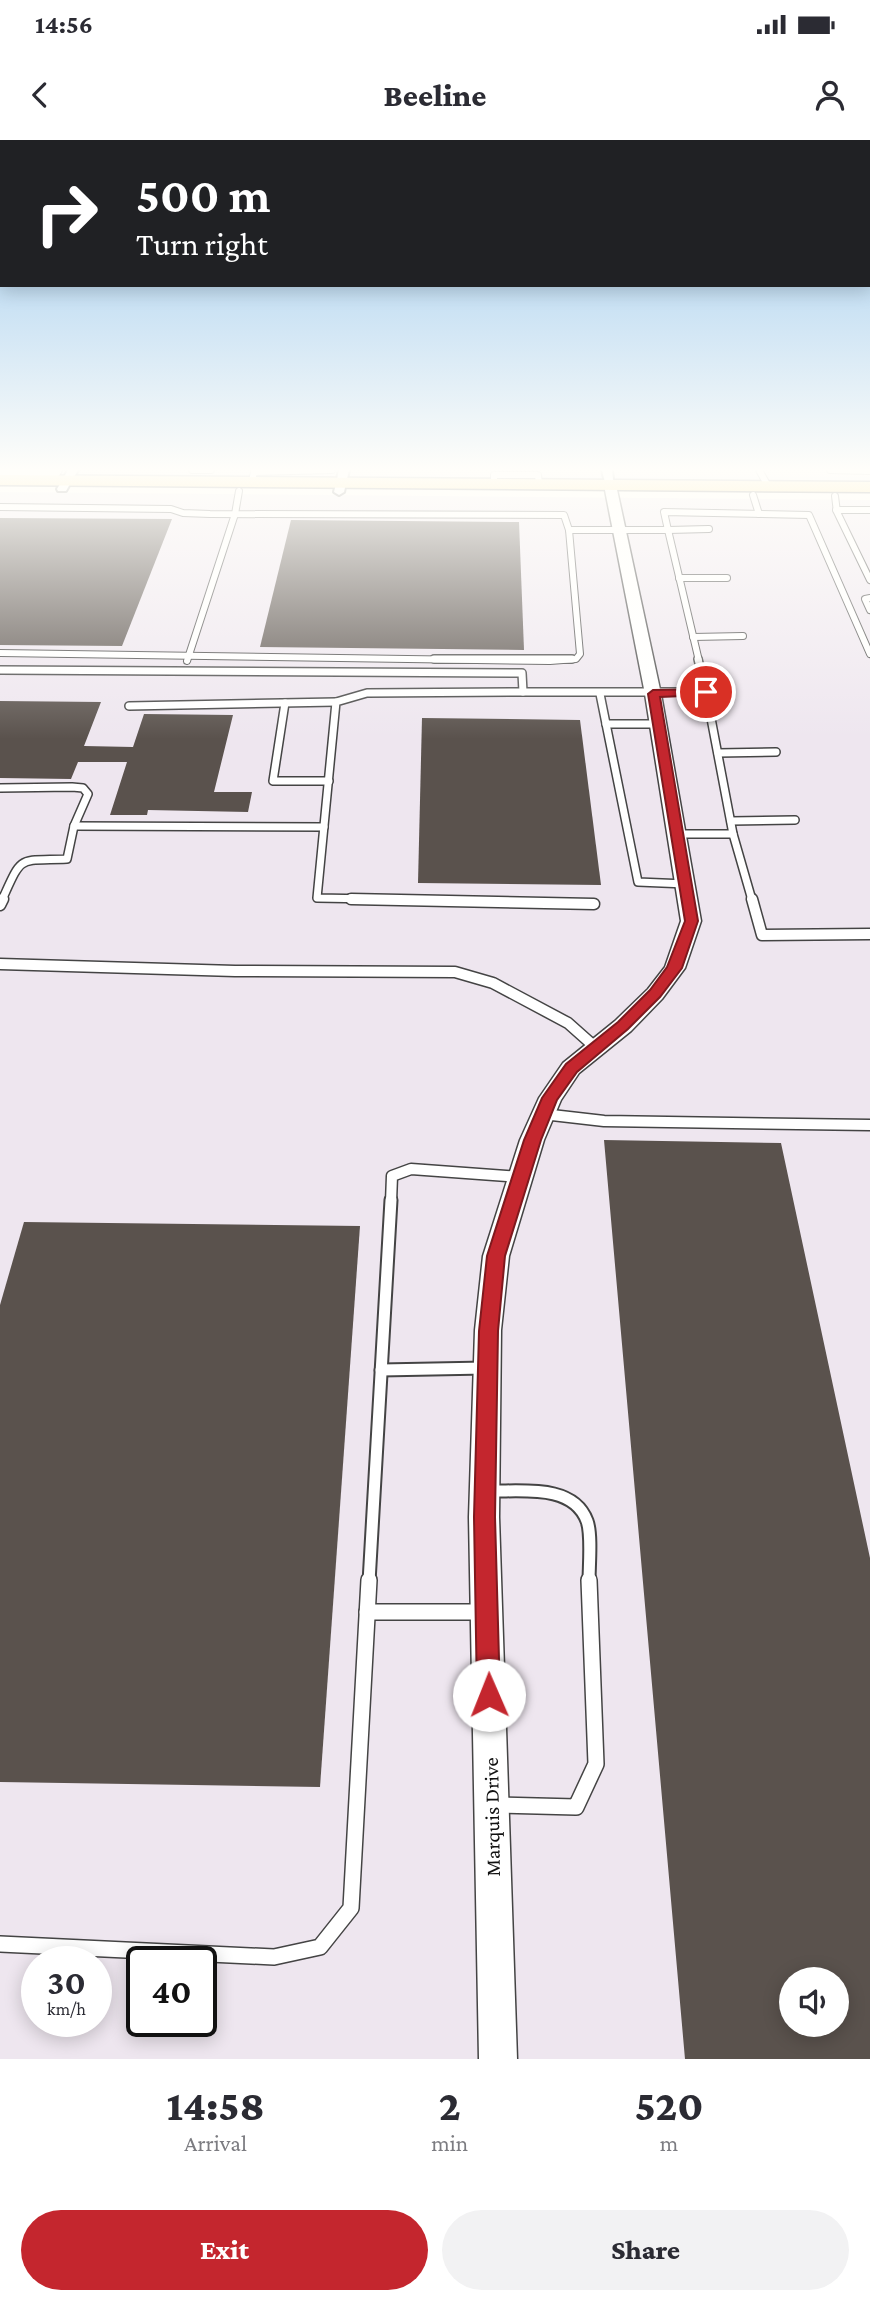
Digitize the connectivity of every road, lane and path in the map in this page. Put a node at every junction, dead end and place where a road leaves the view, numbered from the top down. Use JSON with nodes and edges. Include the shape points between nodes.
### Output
{"nodes":[{"id":1,"x":220,"y":560,"type":"edge"},
{"id":2,"x":571,"y":560,"type":"edge"},
{"id":3,"x":626,"y":560,"type":"edge"},
{"id":4,"x":675,"y":560,"type":"edge"},
{"id":5,"x":829,"y":560,"type":"edge"},
{"id":6,"x":861,"y":560,"type":"edge"},
{"id":7,"x":679,"y":578,"type":"junction"},
{"id":8,"x":727,"y":578,"type":"dead end"},
{"id":9,"x":870,"y":580,"type":"edge"},
{"id":10,"x":870,"y":598,"type":"edge"},
{"id":11,"x":870,"y":610,"type":"edge"},
{"id":12,"x":743,"y":636,"type":"dead end"},
{"id":13,"x":693,"y":637,"type":"junction"},
{"id":14,"x":0,"y":653,"type":"edge"},
{"id":15,"x":870,"y":654,"type":"edge"},
{"id":16,"x":188,"y":656,"type":"junction"},
{"id":17,"x":0,"y":670,"type":"edge"},
{"id":18,"x":183,"y":671,"type":"junction"},
{"id":19,"x":523,"y":692,"type":"junction"},
{"id":20,"x":706,"y":692,"type":"junction"},
{"id":21,"x":600,"y":694,"type":"junction"},
{"id":22,"x":653,"y":694,"type":"junction"},
{"id":23,"x":336,"y":702,"type":"junction"},
{"id":24,"x":285,"y":703,"type":"junction"},
{"id":25,"x":129,"y":706,"type":"dead end"},
{"id":26,"x":606,"y":724,"type":"junction"},
{"id":27,"x":659,"y":724,"type":"junction"},
{"id":28,"x":776,"y":752,"type":"dead end"},
{"id":29,"x":718,"y":753,"type":"junction"},
{"id":30,"x":329,"y":781,"type":"junction"},
{"id":31,"x":0,"y":788,"type":"edge"},
{"id":32,"x":795,"y":820,"type":"dead end"},
{"id":33,"x":731,"y":821,"type":"junction"},
{"id":34,"x":74,"y":826,"type":"junction"},
{"id":35,"x":324,"y":827,"type":"junction"},
{"id":36,"x":677,"y":834,"type":"junction"},
{"id":37,"x":733,"y":834,"type":"junction"},
{"id":38,"x":686,"y":884,"type":"junction"},
{"id":39,"x":594,"y":904,"type":"dead end"},
{"id":40,"x":0,"y":905,"type":"edge"},
{"id":41,"x":870,"y":934,"type":"edge"},
{"id":42,"x":0,"y":964,"type":"edge"},
{"id":43,"x":595,"y":1047,"type":"junction"},
{"id":44,"x":543,"y":1114,"type":"junction"},
{"id":45,"x":870,"y":1125,"type":"edge"},
{"id":46,"x":521,"y":1177,"type":"junction"},
{"id":47,"x":488,"y":1368,"type":"junction"},
{"id":48,"x":381,"y":1370,"type":"junction"},
{"id":49,"x":485,"y":1491,"type":"junction"},
{"id":50,"x":367,"y":1612,"type":"junction"},
{"id":51,"x":486,"y":1612,"type":"junction"},
{"id":52,"x":491,"y":1805,"type":"junction"},
{"id":53,"x":0,"y":1944,"type":"edge"},
{"id":54,"x":498,"y":2059,"type":"edge"}],
"edges":[{"from":1,"to":16,"type":"lane"},
{"from":2,"to":16,"type":"lane","via":[[576,659]]},
{"from":3,"to":22,"type":"street","name":"Marquis Drive"},
{"from":4,"to":7,"type":"lane"},
{"from":5,"to":15,"type":"lane"},
{"from":6,"to":9,"type":"lane"},
{"from":7,"to":8,"type":"lane"},
{"from":7,"to":13,"type":"lane"},
{"from":10,"to":11,"type":"lane","via":[[865,599]]},
{"from":12,"to":13,"type":"lane"},
{"from":13,"to":20,"type":"lane"},
{"from":14,"to":16,"type":"lane"},
{"from":16,"to":18,"type":"lane"},
{"from":17,"to":18,"type":"lane"},
{"from":18,"to":19,"type":"lane","via":[[522,673]]},
{"from":19,"to":21,"type":"lane"},
{"from":19,"to":23,"type":"lane","via":[[367,693]]},
{"from":20,"to":22,"type":"lane"},
{"from":20,"to":29,"type":"lane"},
{"from":21,"to":22,"type":"lane"},
{"from":21,"to":26,"type":"lane"},
{"from":22,"to":27,"type":"street","name":"Marquis Drive"},
{"from":23,"to":24,"type":"lane"},
{"from":23,"to":30,"type":"lane"},
{"from":24,"to":25,"type":"lane"},
{"from":24,"to":30,"type":"lane","via":[[273,781]]},
{"from":26,"to":27,"type":"lane"},
{"from":26,"to":38,"type":"lane","via":[[638,881]]},
{"from":27,"to":36,"type":"street","name":"Marquis Drive"},
{"from":28,"to":29,"type":"lane"},
{"from":29,"to":33,"type":"lane"},
{"from":30,"to":35,"type":"lane"},
{"from":31,"to":34,"type":"lane","via":[[83,789],[88,794]]},
{"from":32,"to":33,"type":"lane"},
{"from":33,"to":37,"type":"lane"},
{"from":34,"to":35,"type":"lane"},
{"from":34,"to":40,"type":"lane","via":[[67,859],[18,864]]},
{"from":35,"to":39,"type":"lane","via":[[317,898]]},
{"from":36,"to":37,"type":"lane"},
{"from":36,"to":38,"type":"street","name":"Marquis Drive"},
{"from":37,"to":41,"type":"lane","via":[[762,935]]},
{"from":38,"to":43,"type":"street","name":"Marquis Drive","via":[[691,921],[674,968],[655,994]]},
{"from":42,"to":43,"type":"lane","via":[[455,972],[493,983],[568,1023]]},
{"from":43,"to":44,"type":"street","name":"Marquis Drive","via":[[571,1068]]},
{"from":44,"to":45,"type":"lane","via":[[604,1121]]},
{"from":44,"to":46,"type":"street","name":"Marquis Drive"},
{"from":46,"to":47,"type":"street","name":"Marquis Drive","via":[[496,1256]]},
{"from":46,"to":48,"type":"lane","via":[[411,1169],[392,1176]]},
{"from":47,"to":48,"type":"lane"},
{"from":47,"to":49,"type":"street","name":"Marquis Drive"},
{"from":48,"to":50,"type":"lane"},
{"from":49,"to":51,"type":"street","name":"Marquis Drive"},
{"from":49,"to":52,"type":"lane","via":[[545,1492],[571,1499],[587,1521],[596,1764],[576,1807]]},
{"from":50,"to":51,"type":"lane"},
{"from":50,"to":53,"type":"lane","via":[[351,1908],[320,1947],[274,1957]]},
{"from":51,"to":52,"type":"street","name":"Marquis Drive"},
{"from":52,"to":54,"type":"street","name":"Marquis Drive"}]}
